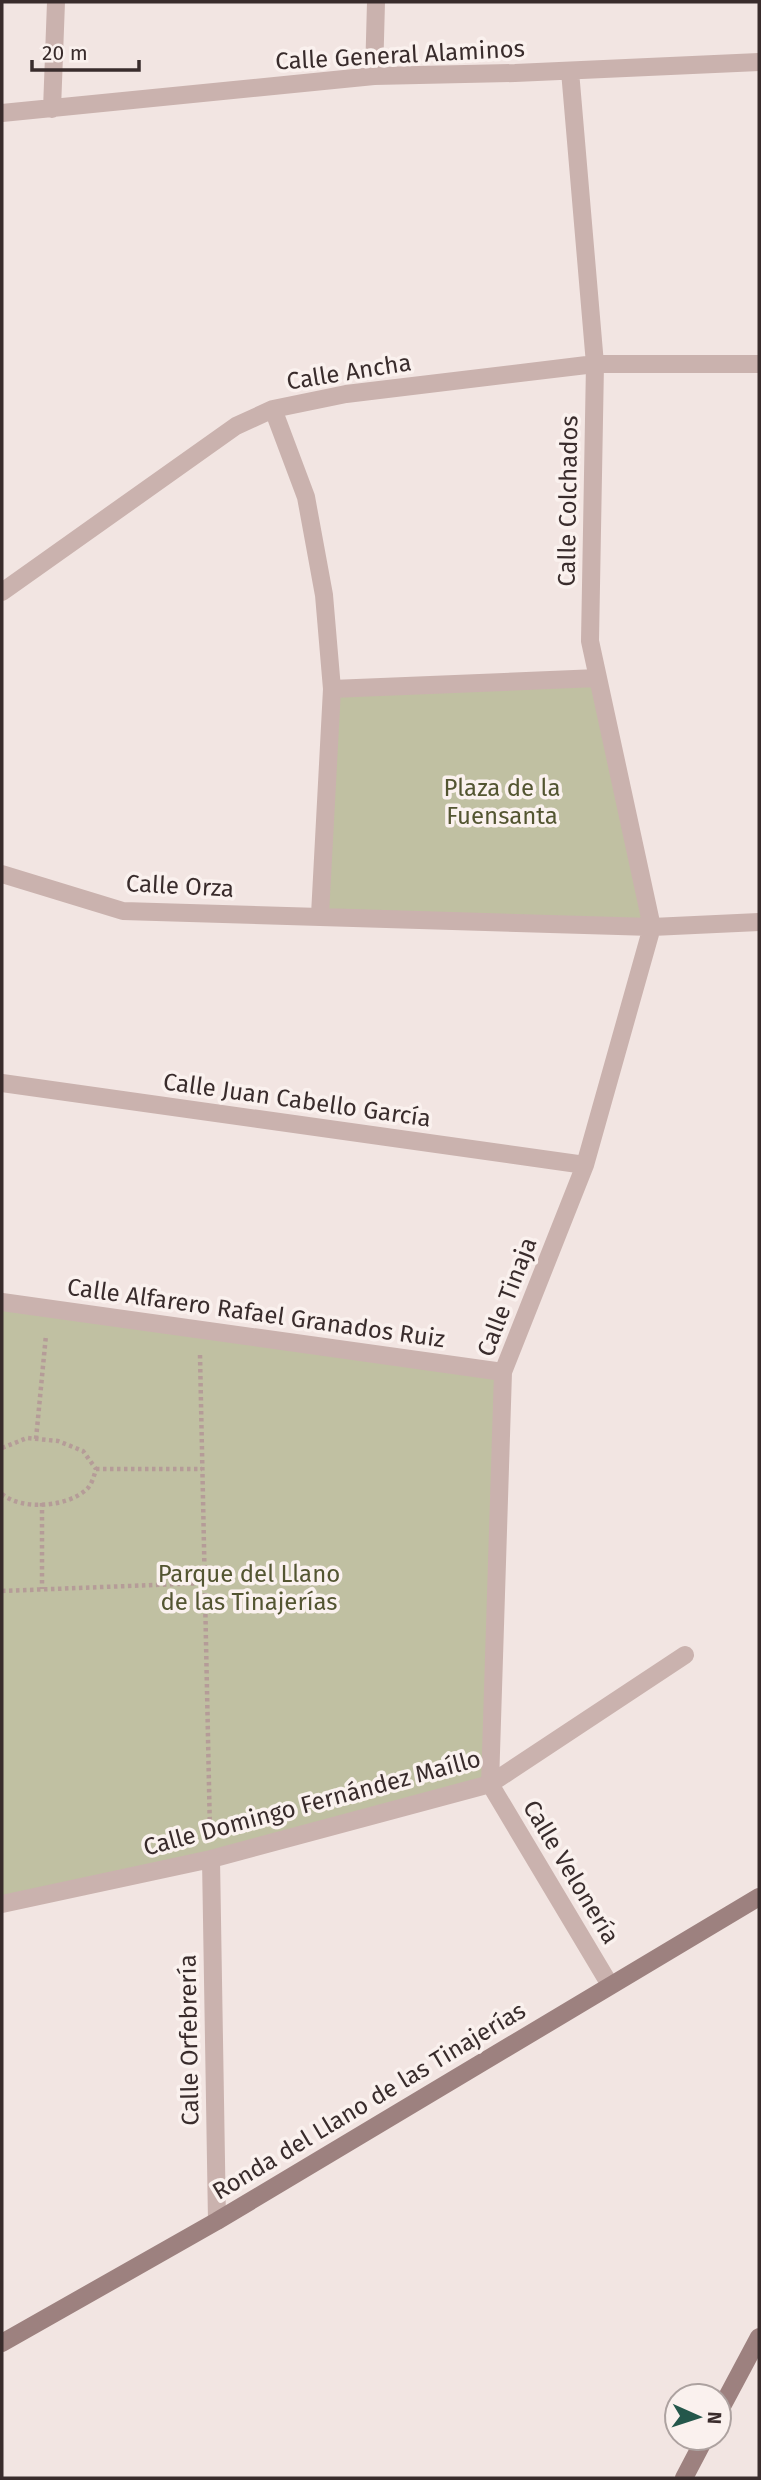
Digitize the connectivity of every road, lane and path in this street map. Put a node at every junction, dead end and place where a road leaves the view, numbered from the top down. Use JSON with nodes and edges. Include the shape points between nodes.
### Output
{"nodes":[{"id":1,"x":56,"y":2,"type":"edge"},
{"id":2,"x":376,"y":2,"type":"edge"},
{"id":3,"x":759,"y":62,"type":"edge"},
{"id":4,"x":570,"y":71,"type":"junction"},
{"id":5,"x":374,"y":76,"type":"junction"},
{"id":6,"x":52,"y":109,"type":"junction"},
{"id":7,"x":2,"y":113,"type":"edge"},
{"id":8,"x":595,"y":364,"type":"junction"},
{"id":9,"x":759,"y":364,"type":"edge"},
{"id":10,"x":273,"y":410,"type":"junction"},
{"id":11,"x":2,"y":592,"type":"edge"},
{"id":12,"x":598,"y":678,"type":"junction"},
{"id":13,"x":332,"y":689,"type":"junction"},
{"id":14,"x":2,"y":874,"type":"edge"},
{"id":15,"x":320,"y":915,"type":"junction"},
{"id":16,"x":759,"y":922,"type":"edge"},
{"id":17,"x":652,"y":927,"type":"junction"},
{"id":18,"x":2,"y":1083,"type":"edge"},
{"id":19,"x":585,"y":1165,"type":"junction"},
{"id":20,"x":2,"y":1302,"type":"edge"},
{"id":21,"x":49,"y":1309,"type":"junction"},
{"id":22,"x":199,"y":1330,"type":"junction"},
{"id":23,"x":503,"y":1372,"type":"junction"},
{"id":24,"x":36,"y":1439,"type":"junction"},
{"id":25,"x":2,"y":1448,"type":"edge"},
{"id":26,"x":96,"y":1469,"type":"junction"},
{"id":27,"x":202,"y":1469,"type":"junction"},
{"id":28,"x":2,"y":1494,"type":"edge"},
{"id":29,"x":41,"y":1503,"type":"junction"},
{"id":30,"x":204,"y":1583,"type":"junction"},
{"id":31,"x":42,"y":1589,"type":"junction"},
{"id":32,"x":2,"y":1591,"type":"edge"},
{"id":33,"x":685,"y":1655,"type":"dead end"},
{"id":34,"x":491,"y":1784,"type":"junction"},
{"id":35,"x":211,"y":1859,"type":"junction"},
{"id":36,"x":759,"y":1897,"type":"edge"},
{"id":37,"x":2,"y":1904,"type":"edge"},
{"id":38,"x":610,"y":1985,"type":"junction"},
{"id":39,"x":217,"y":2221,"type":"junction"},
{"id":40,"x":759,"y":2337,"type":"edge"},
{"id":41,"x":2,"y":2343,"type":"edge"},
{"id":42,"x":733,"y":2386,"type":"edge"},
{"id":43,"x":698,"y":2452,"type":"edge"},
{"id":44,"x":684,"y":2478,"type":"edge"}],
"edges":[{"from":1,"to":6,"type":"street"},
{"from":2,"to":5,"type":"street"},
{"from":3,"to":4,"type":"street","name":"Calle General Alaminos"},
{"from":4,"to":5,"type":"street","name":"Calle General Alaminos"},
{"from":4,"to":8,"type":"street","name":"Calle Colchados"},
{"from":5,"to":6,"type":"street","name":"Calle General Alaminos"},
{"from":6,"to":7,"type":"street","name":"Calle General Alaminos"},
{"from":8,"to":9,"type":"street","name":"Calle Ancha"},
{"from":8,"to":10,"type":"street","name":"Calle Ancha","via":[[346,394]]},
{"from":8,"to":12,"type":"street","name":"Calle Colchados","via":[[590,641]]},
{"from":10,"to":11,"type":"street","name":"Calle Ancha","via":[[236,426]]},
{"from":10,"to":13,"type":"street","via":[[306,497],[324,595]]},
{"from":12,"to":13,"type":"street"},
{"from":12,"to":17,"type":"street","name":"Calle Colchados"},
{"from":13,"to":15,"type":"street"},
{"from":14,"to":15,"type":"street","name":"Calle Orza","via":[[123,911]]},
{"from":15,"to":17,"type":"street"},
{"from":16,"to":17,"type":"street"},
{"from":17,"to":19,"type":"street","name":"Calle Tinaja"},
{"from":18,"to":19,"type":"street","name":"Calle Juan Cabello García"},
{"from":19,"to":23,"type":"street","name":"Calle Tinaja"},
{"from":20,"to":21,"type":"street","name":"Calle Alfarero Rafael Granados Ruiz"},
{"from":21,"to":22,"type":"street","name":"Calle Alfarero Rafael Granados Ruiz"},
{"from":21,"to":24,"type":"path"},
{"from":22,"to":23,"type":"street","name":"Calle Alfarero Rafael Granados Ruiz"},
{"from":22,"to":27,"type":"path"},
{"from":23,"to":34,"type":"street","name":"Calle Tinaja"},
{"from":24,"to":25,"type":"path"},
{"from":24,"to":26,"type":"path","via":[[58,1441],[83,1451]]},
{"from":26,"to":27,"type":"path"},
{"from":26,"to":29,"type":"path","via":[[90,1487],[77,1497]]},
{"from":27,"to":30,"type":"path"},
{"from":28,"to":29,"type":"path","via":[[10,1500]]},
{"from":29,"to":31,"type":"path"},
{"from":30,"to":31,"type":"path"},
{"from":30,"to":35,"type":"path"},
{"from":31,"to":32,"type":"path"},
{"from":33,"to":34,"type":"street","name":"Calle Domingo Fernández Maíllo"},
{"from":34,"to":35,"type":"street","name":"Calle Domingo Fernández Maíllo"},
{"from":34,"to":38,"type":"street","name":"Calle Velonería"},
{"from":35,"to":37,"type":"street","name":"Calle Domingo Fernández Maíllo"},
{"from":35,"to":39,"type":"street","name":"Calle Orfebrería"},
{"from":36,"to":38,"type":"street","name":"Ronda del Llano de las Tinajerías"},
{"from":38,"to":39,"type":"street","name":"Ronda del Llano de las Tinajerías"},
{"from":39,"to":41,"type":"street","name":"Ronda del Llano de las Tinajerías"},
{"from":40,"to":42,"type":"street"},
{"from":43,"to":44,"type":"street"}]}
